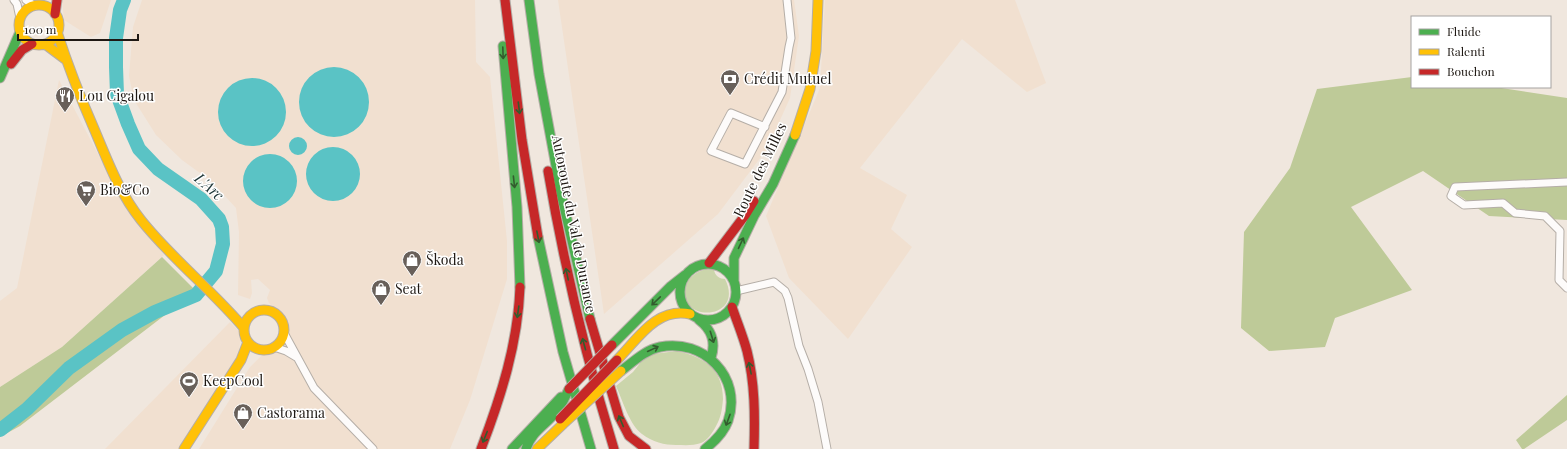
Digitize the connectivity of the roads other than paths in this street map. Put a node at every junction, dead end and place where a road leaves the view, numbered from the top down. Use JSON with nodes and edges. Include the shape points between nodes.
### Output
{"nodes":[{"id":1,"x":14,"y":0,"type":"edge"},
{"id":2,"x":26,"y":0,"type":"edge"},
{"id":3,"x":57,"y":0,"type":"edge"},
{"id":4,"x":501,"y":0,"type":"edge"},
{"id":5,"x":505,"y":0,"type":"edge"},
{"id":6,"x":529,"y":0,"type":"edge"},
{"id":7,"x":787,"y":0,"type":"edge"},
{"id":8,"x":810,"y":0,"type":"edge"},
{"id":9,"x":818,"y":0,"type":"edge"},
{"id":10,"x":47,"y":3,"type":"edge"},
{"id":11,"x":35,"y":6,"type":"junction"},
{"id":12,"x":55,"y":14,"type":"junction"},
{"id":13,"x":20,"y":18,"type":"junction"},
{"id":14,"x":20,"y":32,"type":"junction"},
{"id":15,"x":57,"y":32,"type":"junction"},
{"id":16,"x":32,"y":44,"type":"junction"},
{"id":17,"x":44,"y":44,"type":"junction"},
{"id":18,"x":65,"y":59,"type":"junction"},
{"id":19,"x":0,"y":78,"type":"edge"},
{"id":20,"x":765,"y":127,"type":"junction"},
{"id":21,"x":1567,"y":182,"type":"edge"},
{"id":22,"x":709,"y":263,"type":"junction"},
{"id":23,"x":685,"y":275,"type":"junction"},
{"id":24,"x":734,"y":280,"type":"junction"},
{"id":25,"x":1567,"y":288,"type":"edge"},
{"id":26,"x":736,"y":291,"type":"junction"},
{"id":27,"x":732,"y":307,"type":"junction"},
{"id":28,"x":227,"y":308,"type":"junction"},
{"id":29,"x":252,"y":314,"type":"junction"},
{"id":30,"x":690,"y":314,"type":"junction"},
{"id":31,"x":700,"y":320,"type":"junction"},
{"id":32,"x":244,"y":328,"type":"junction"},
{"id":33,"x":284,"y":333,"type":"junction"},
{"id":34,"x":248,"y":342,"type":"junction"},
{"id":35,"x":274,"y":347,"type":"junction"},
{"id":36,"x":260,"y":350,"type":"junction"},
{"id":37,"x":297,"y":357,"type":"junction"},
{"id":38,"x":711,"y":358,"type":"junction"},
{"id":39,"x":241,"y":360,"type":"junction"},
{"id":40,"x":558,"y":415,"type":"junction"},
{"id":41,"x":184,"y":449,"type":"edge"},
{"id":42,"x":373,"y":449,"type":"edge"},
{"id":43,"x":480,"y":449,"type":"edge"},
{"id":44,"x":512,"y":449,"type":"edge"},
{"id":45,"x":526,"y":449,"type":"edge"},
{"id":46,"x":530,"y":449,"type":"edge"},
{"id":47,"x":537,"y":449,"type":"edge"},
{"id":48,"x":591,"y":449,"type":"edge"},
{"id":49,"x":614,"y":449,"type":"edge"},
{"id":50,"x":646,"y":449,"type":"edge"},
{"id":51,"x":705,"y":449,"type":"edge"},
{"id":52,"x":754,"y":449,"type":"edge"},
{"id":53,"x":827,"y":449,"type":"edge"}],
"edges":[{"from":1,"to":13,"type":"street"},
{"from":2,"to":11,"type":"street"},
{"from":3,"to":12,"type":"main road"},
{"from":4,"to":43,"type":"main road","one_way":true,"via":[[505,90],[520,254],[520,294],[508,367],[499,402]]},
{"from":5,"to":48,"type":"main road","one_way":true,"via":[[532,201],[557,331]]},
{"from":49,"to":6,"type":"main road","name":"Autoroute du Val de Durance","one_way":true,"via":[[575,312],[556,221],[538,104]]},
{"from":50,"to":6,"type":"main road","one_way":true,"via":[[629,436],[619,417],[594,335],[561,193]]},
{"from":7,"to":20,"type":"street","via":[[792,38],[788,47],[782,92]]},
{"from":8,"to":22,"type":"main road","name":"Route des Milles","via":[[811,54],[804,88],[786,140],[746,214]]},
{"from":24,"to":9,"type":"main road","name":"Route des Milles","one_way":true,"via":[[734,258],[794,138],[810,89],[816,51]]},
{"from":10,"to":11,"type":"main road"},
{"from":10,"to":12,"type":"main road"},
{"from":11,"to":13,"type":"main road","via":[[24,12]]},
{"from":12,"to":15,"type":"main road"},
{"from":13,"to":14,"type":"main road"},
{"from":14,"to":16,"type":"main road"},
{"from":14,"to":19,"type":"main road"},
{"from":15,"to":17,"type":"main road"},
{"from":15,"to":18,"type":"main road"},
{"from":16,"to":17,"type":"main road"},
{"from":16,"to":19,"type":"main road","via":[[22,50]]},
{"from":17,"to":18,"type":"main road"},
{"from":18,"to":28,"type":"main road","via":[[123,193],[142,221],[182,265]]},
{"from":20,"to":20,"type":"street","via":[[745,164],[711,151],[731,113]]},
{"from":21,"to":25,"type":"street","via":[[1455,186],[1451,196],[1464,205],[1503,203],[1515,213],[1545,216],[1560,231],[1559,280]]},
{"from":22,"to":23,"type":"main road","via":[[696,266]]},
{"from":22,"to":24,"type":"main road","via":[[724,268]]},
{"from":23,"to":30,"type":"main road","via":[[679,291],[682,304]]},
{"from":23,"to":40,"type":"main road","one_way":true,"bridge":true,"via":[[569,389]]},
{"from":24,"to":26,"type":"main road"},
{"from":26,"to":27,"type":"main road"},
{"from":26,"to":53,"type":"street","via":[[774,282],[785,290],[799,346],[818,402]]},
{"from":27,"to":31,"type":"main road","via":[[718,319]]},
{"from":52,"to":27,"type":"main road","one_way":true,"via":[[751,375],[747,351]]},
{"from":28,"to":29,"type":"main road","via":[[242,314]]},
{"from":28,"to":32,"type":"main road"},
{"from":29,"to":32,"type":"main road"},
{"from":29,"to":33,"type":"main road","via":[[263,310],[273,312],[282,321]]},
{"from":30,"to":31,"type":"main road"},
{"from":30,"to":40,"type":"main road","bridge":true,"via":[[671,313],[660,318]]},
{"from":31,"to":38,"type":"main road","one_way":true,"via":[[708,327],[712,336],[714,347]]},
{"from":32,"to":34,"type":"main road"},
{"from":33,"to":35,"type":"main road"},
{"from":33,"to":37,"type":"street"},
{"from":34,"to":36,"type":"main road"},
{"from":34,"to":39,"type":"main road"},
{"from":35,"to":36,"type":"main road"},
{"from":35,"to":37,"type":"street"},
{"from":36,"to":39,"type":"main road"},
{"from":37,"to":42,"type":"street","via":[[321,397]]},
{"from":40,"to":38,"type":"main road","one_way":true,"bridge":true,"via":[[640,356],[658,347],[691,347]]},
{"from":38,"to":51,"type":"main road","one_way":true,"via":[[726,377],[732,401],[725,428]]},
{"from":39,"to":41,"type":"main road"},
{"from":40,"to":44,"type":"main road"},
{"from":40,"to":45,"type":"main road","via":[[533,436]]},
{"from":40,"to":46,"type":"main road"},
{"from":40,"to":47,"type":"main road"}]}
